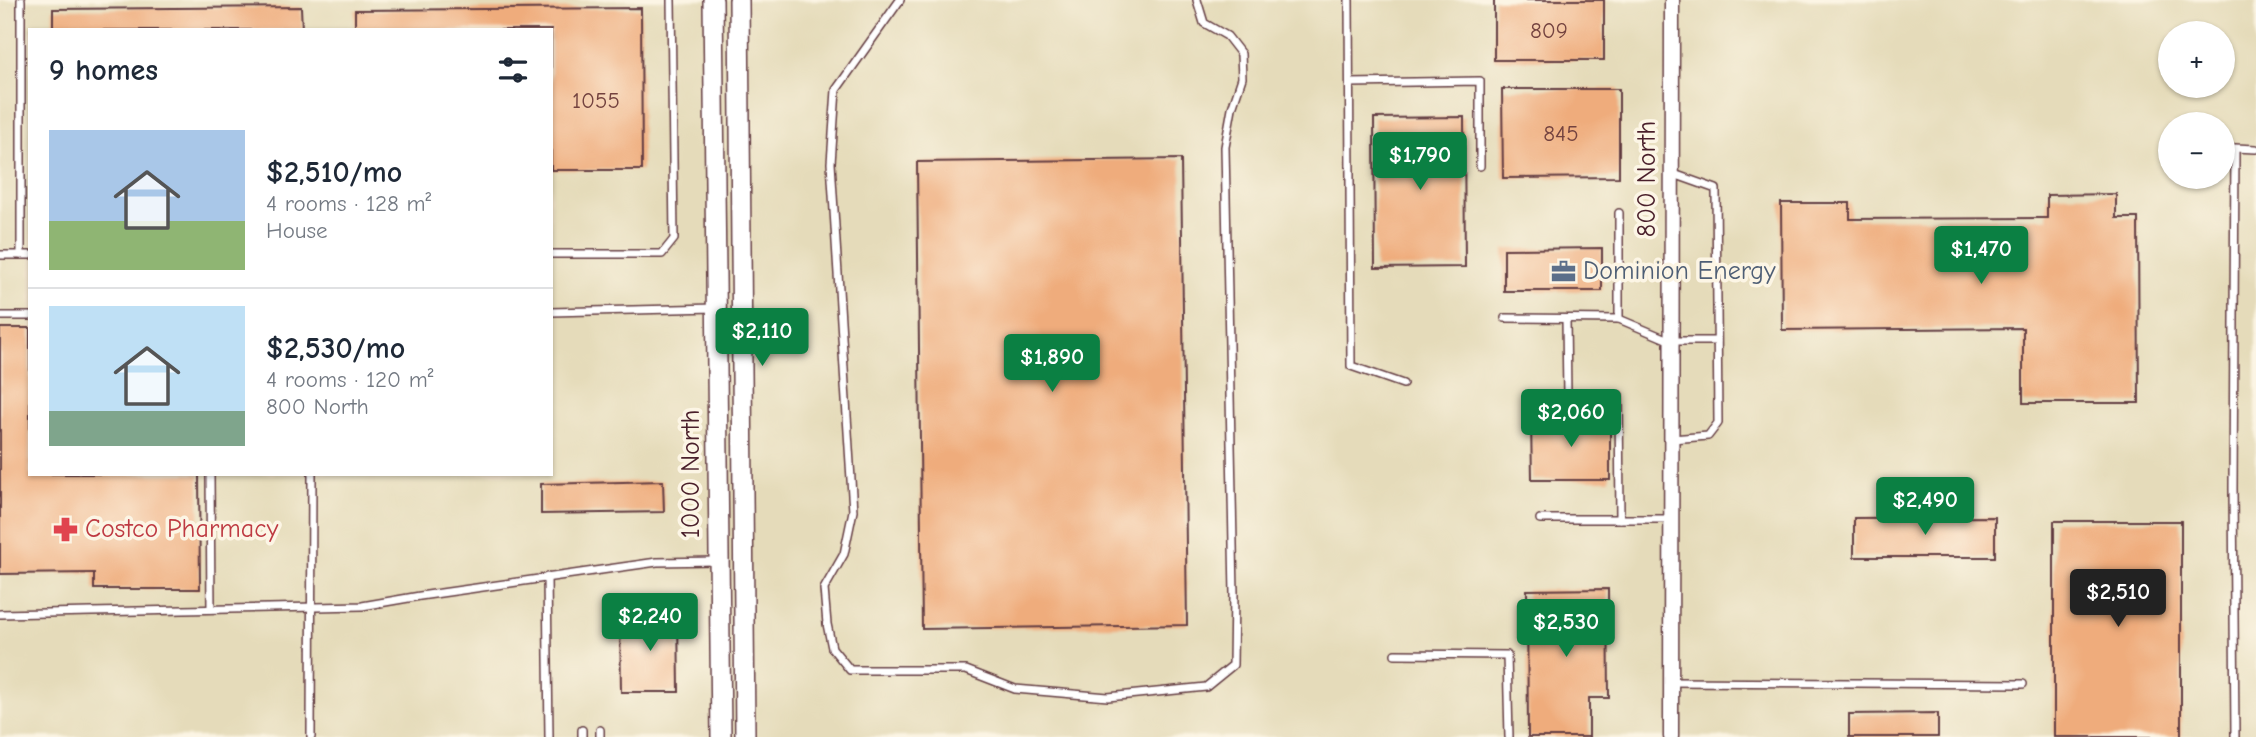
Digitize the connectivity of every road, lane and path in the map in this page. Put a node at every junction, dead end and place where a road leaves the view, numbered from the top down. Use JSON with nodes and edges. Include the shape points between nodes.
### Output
{"nodes":[{"id":1,"x":21,"y":0,"type":"edge"},
{"id":2,"x":671,"y":0,"type":"edge"},
{"id":3,"x":713,"y":0,"type":"edge"},
{"id":4,"x":739,"y":0,"type":"edge"},
{"id":5,"x":900,"y":0,"type":"edge"},
{"id":6,"x":1197,"y":0,"type":"edge"},
{"id":7,"x":1349,"y":0,"type":"edge"},
{"id":8,"x":1672,"y":0,"type":"edge"},
{"id":9,"x":1350,"y":83,"type":"junction"},
{"id":10,"x":2256,"y":149,"type":"edge"},
{"id":11,"x":1480,"y":166,"type":"dead end"},
{"id":12,"x":1671,"y":173,"type":"junction"},
{"id":13,"x":1619,"y":213,"type":"dead end"},
{"id":14,"x":553,"y":254,"type":"edge"},
{"id":15,"x":0,"y":255,"type":"edge"},
{"id":16,"x":25,"y":255,"type":"edge"},
{"id":17,"x":716,"y":308,"type":"junction"},
{"id":18,"x":553,"y":312,"type":"edge"},
{"id":19,"x":0,"y":316,"type":"edge"},
{"id":20,"x":28,"y":316,"type":"edge"},
{"id":21,"x":1505,"y":318,"type":"dead end"},
{"id":22,"x":1566,"y":319,"type":"junction"},
{"id":23,"x":1619,"y":319,"type":"junction"},
{"id":24,"x":1671,"y":341,"type":"junction"},
{"id":25,"x":1717,"y":341,"type":"junction"},
{"id":26,"x":1403,"y":384,"type":"dead end"},
{"id":27,"x":1672,"y":439,"type":"junction"},
{"id":28,"x":210,"y":476,"type":"edge"},
{"id":29,"x":312,"y":476,"type":"edge"},
{"id":30,"x":1539,"y":519,"type":"dead end"},
{"id":31,"x":1620,"y":519,"type":"junction"},
{"id":32,"x":1671,"y":519,"type":"junction"},
{"id":33,"x":718,"y":561,"type":"junction"},
{"id":34,"x":547,"y":578,"type":"junction"},
{"id":35,"x":312,"y":607,"type":"junction"},
{"id":36,"x":211,"y":609,"type":"junction"},
{"id":37,"x":0,"y":614,"type":"edge"},
{"id":38,"x":1395,"y":654,"type":"dead end"},
{"id":39,"x":1671,"y":682,"type":"junction"},
{"id":40,"x":2023,"y":684,"type":"dead end"},
{"id":41,"x":311,"y":737,"type":"edge"},
{"id":42,"x":549,"y":737,"type":"edge"},
{"id":43,"x":721,"y":737,"type":"edge"},
{"id":44,"x":745,"y":737,"type":"edge"},
{"id":45,"x":1508,"y":737,"type":"edge"},
{"id":46,"x":1671,"y":737,"type":"edge"},
{"id":47,"x":2235,"y":737,"type":"edge"}],
"edges":[{"from":1,"to":16,"type":"lane"},
{"from":2,"to":14,"type":"lane","via":[[674,239],[662,254]]},
{"from":3,"to":17,"type":"street","name":"1000 North"},
{"from":4,"to":44,"type":"street","name":"1000 North"},
{"from":5,"to":6,"type":"lane","via":[[836,90],[831,163],[853,511],[844,554],[824,589],[832,648],[850,670],[966,670],[1016,689],[1108,697],[1206,687],[1233,665],[1225,147],[1231,108],[1242,78],[1241,54],[1227,36],[1204,23]]},
{"from":7,"to":9,"type":"lane"},
{"from":8,"to":12,"type":"street","name":"800 North"},
{"from":9,"to":11,"type":"lane","via":[[1480,82]]},
{"from":9,"to":26,"type":"lane","via":[[1351,366]]},
{"from":10,"to":47,"type":"lane","via":[[2235,148]]},
{"from":12,"to":24,"type":"street","name":"800 North"},
{"from":12,"to":25,"type":"lane","via":[[1716,189]]},
{"from":13,"to":23,"type":"lane"},
{"from":15,"to":16,"type":"lane"},
{"from":17,"to":18,"type":"lane"},
{"from":17,"to":33,"type":"street","name":"1000 North"},
{"from":19,"to":20,"type":"lane"},
{"from":21,"to":22,"type":"lane"},
{"from":22,"to":23,"type":"lane"},
{"from":22,"to":31,"type":"lane","via":[[1567,396],[1619,395]]},
{"from":23,"to":24,"type":"lane"},
{"from":24,"to":25,"type":"lane"},
{"from":24,"to":27,"type":"street","name":"800 North"},
{"from":25,"to":27,"type":"lane","via":[[1717,423],[1708,436]]},
{"from":27,"to":32,"type":"street","name":"800 North"},
{"from":28,"to":36,"type":"lane"},
{"from":29,"to":35,"type":"lane"},
{"from":30,"to":31,"type":"lane"},
{"from":31,"to":32,"type":"lane"},
{"from":32,"to":39,"type":"street","name":"800 North"},
{"from":33,"to":34,"type":"lane","via":[[657,562]]},
{"from":33,"to":43,"type":"street","name":"1000 North"},
{"from":34,"to":35,"type":"lane","via":[[362,606]]},
{"from":34,"to":42,"type":"lane"},
{"from":35,"to":36,"type":"lane"},
{"from":35,"to":41,"type":"lane"},
{"from":36,"to":37,"type":"lane"},
{"from":38,"to":45,"type":"lane","via":[[1507,655]]},
{"from":39,"to":40,"type":"lane"},
{"from":39,"to":46,"type":"street","name":"800 North"}]}
